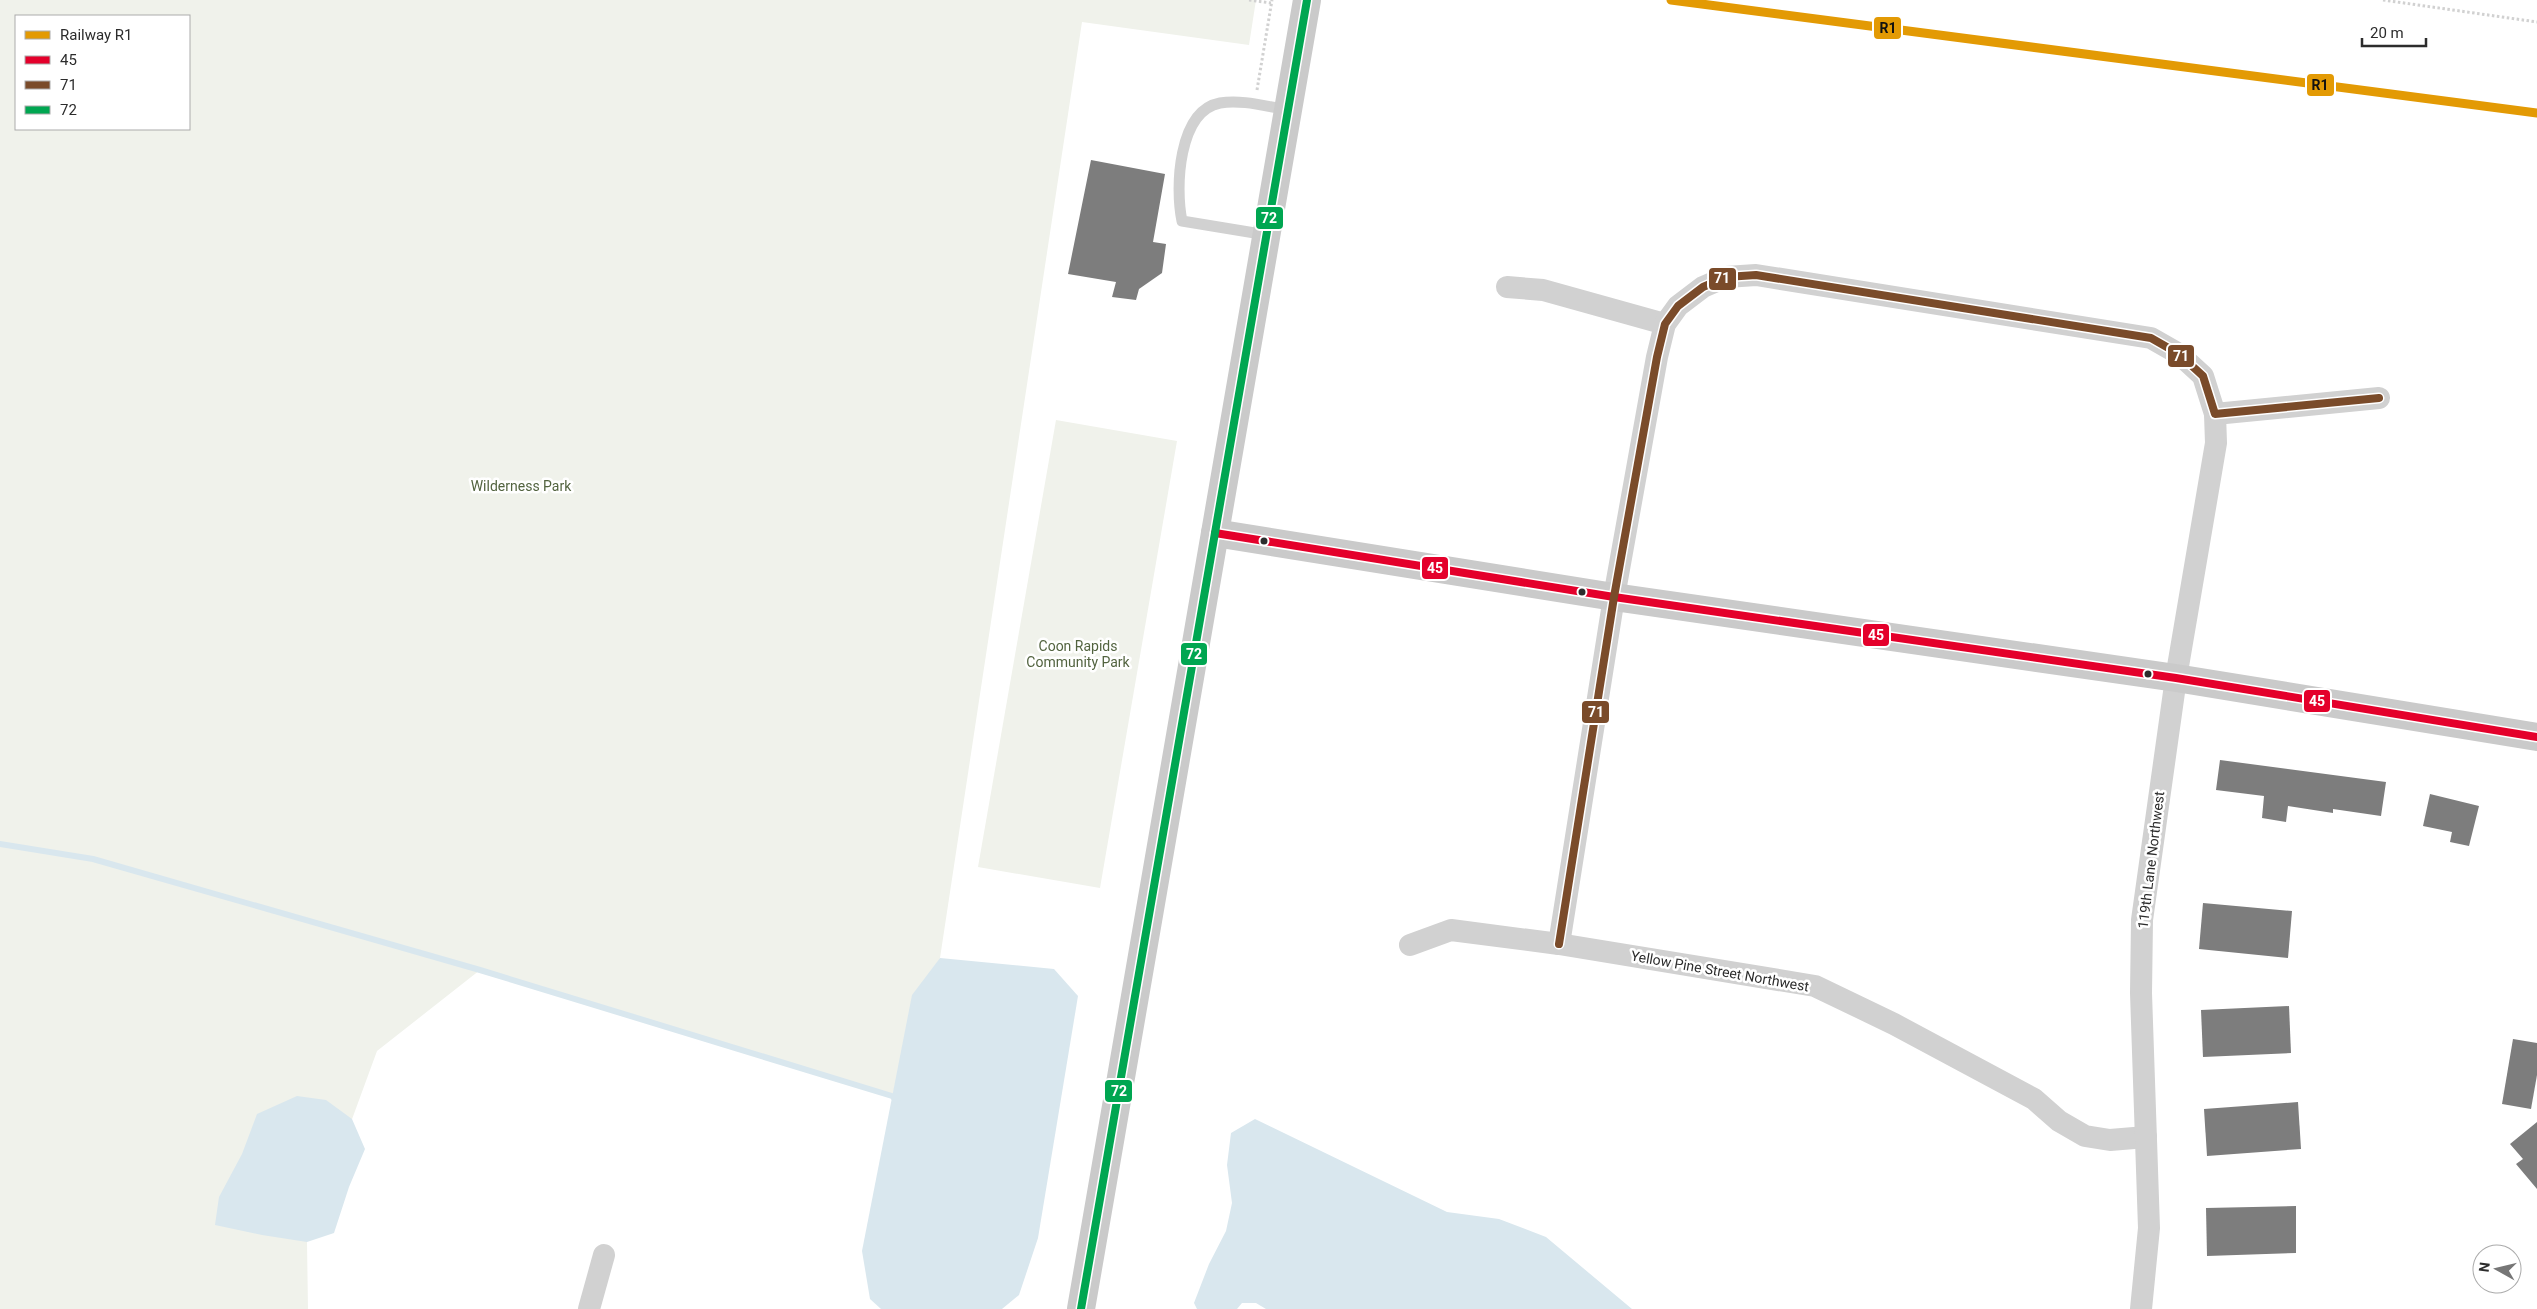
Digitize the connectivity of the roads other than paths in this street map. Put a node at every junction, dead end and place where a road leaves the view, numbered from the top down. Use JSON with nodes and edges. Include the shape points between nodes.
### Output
{"nodes":[{"id":1,"x":1307,"y":0,"type":"edge"},
{"id":2,"x":1289,"y":110,"type":"junction"},
{"id":3,"x":1268,"y":236,"type":"junction"},
{"id":4,"x":1507,"y":286,"type":"dead end"},
{"id":5,"x":1665,"y":324,"type":"junction"},
{"id":6,"x":2379,"y":398,"type":"dead end"},
{"id":7,"x":2215,"y":414,"type":"junction"},
{"id":8,"x":1215,"y":533,"type":"junction"},
{"id":9,"x":1614,"y":597,"type":"junction"},
{"id":10,"x":2176,"y":678,"type":"junction"},
{"id":11,"x":2537,"y":737,"type":"edge"},
{"id":12,"x":1559,"y":944,"type":"junction"},
{"id":13,"x":1410,"y":945,"type":"dead end"},
{"id":14,"x":2146,"y":1137,"type":"junction"},
{"id":15,"x":604,"y":1256,"type":"dead end"},
{"id":16,"x":589,"y":1309,"type":"edge"},
{"id":17,"x":1081,"y":1309,"type":"edge"},
{"id":18,"x":2141,"y":1309,"type":"edge"}],
"edges":[{"from":1,"to":2,"type":"street"},
{"from":2,"to":3,"type":"street"},
{"from":2,"to":3,"type":"lane","via":[[1219,103],[1194,119],[1187,132],[1178,202],[1182,221]]},
{"from":3,"to":8,"type":"street"},
{"from":4,"to":5,"type":"street","via":[[1543,290]]},
{"from":5,"to":7,"type":"street","name":"119th Lane Northwest","via":[[1678,306],[1703,287],[1726,277],[1756,276],[2134,335],[2151,338],[2179,354],[2203,376]]},
{"from":5,"to":9,"type":"street","via":[[1656,357]]},
{"from":6,"to":7,"type":"street"},
{"from":7,"to":10,"type":"street","name":"119th Lane Northwest","via":[[2216,442]]},
{"from":8,"to":9,"type":"street"},
{"from":8,"to":17,"type":"street"},
{"from":9,"to":10,"type":"street"},
{"from":9,"to":12,"type":"street"},
{"from":10,"to":11,"type":"street"},
{"from":10,"to":14,"type":"street","name":"119th Lane Northwest","via":[[2142,920]]},
{"from":12,"to":13,"type":"street","name":"Yellow Pine Street Northwest","via":[[1450,930]]},
{"from":12,"to":14,"type":"street","name":"Yellow Pine Street Northwest","via":[[1815,986],[2034,1099],[2059,1121],[2085,1136],[2110,1140]]},
{"from":14,"to":18,"type":"street","name":"119th Lane Northwest","via":[[2149,1228]]},
{"from":15,"to":16,"type":"street"}]}
